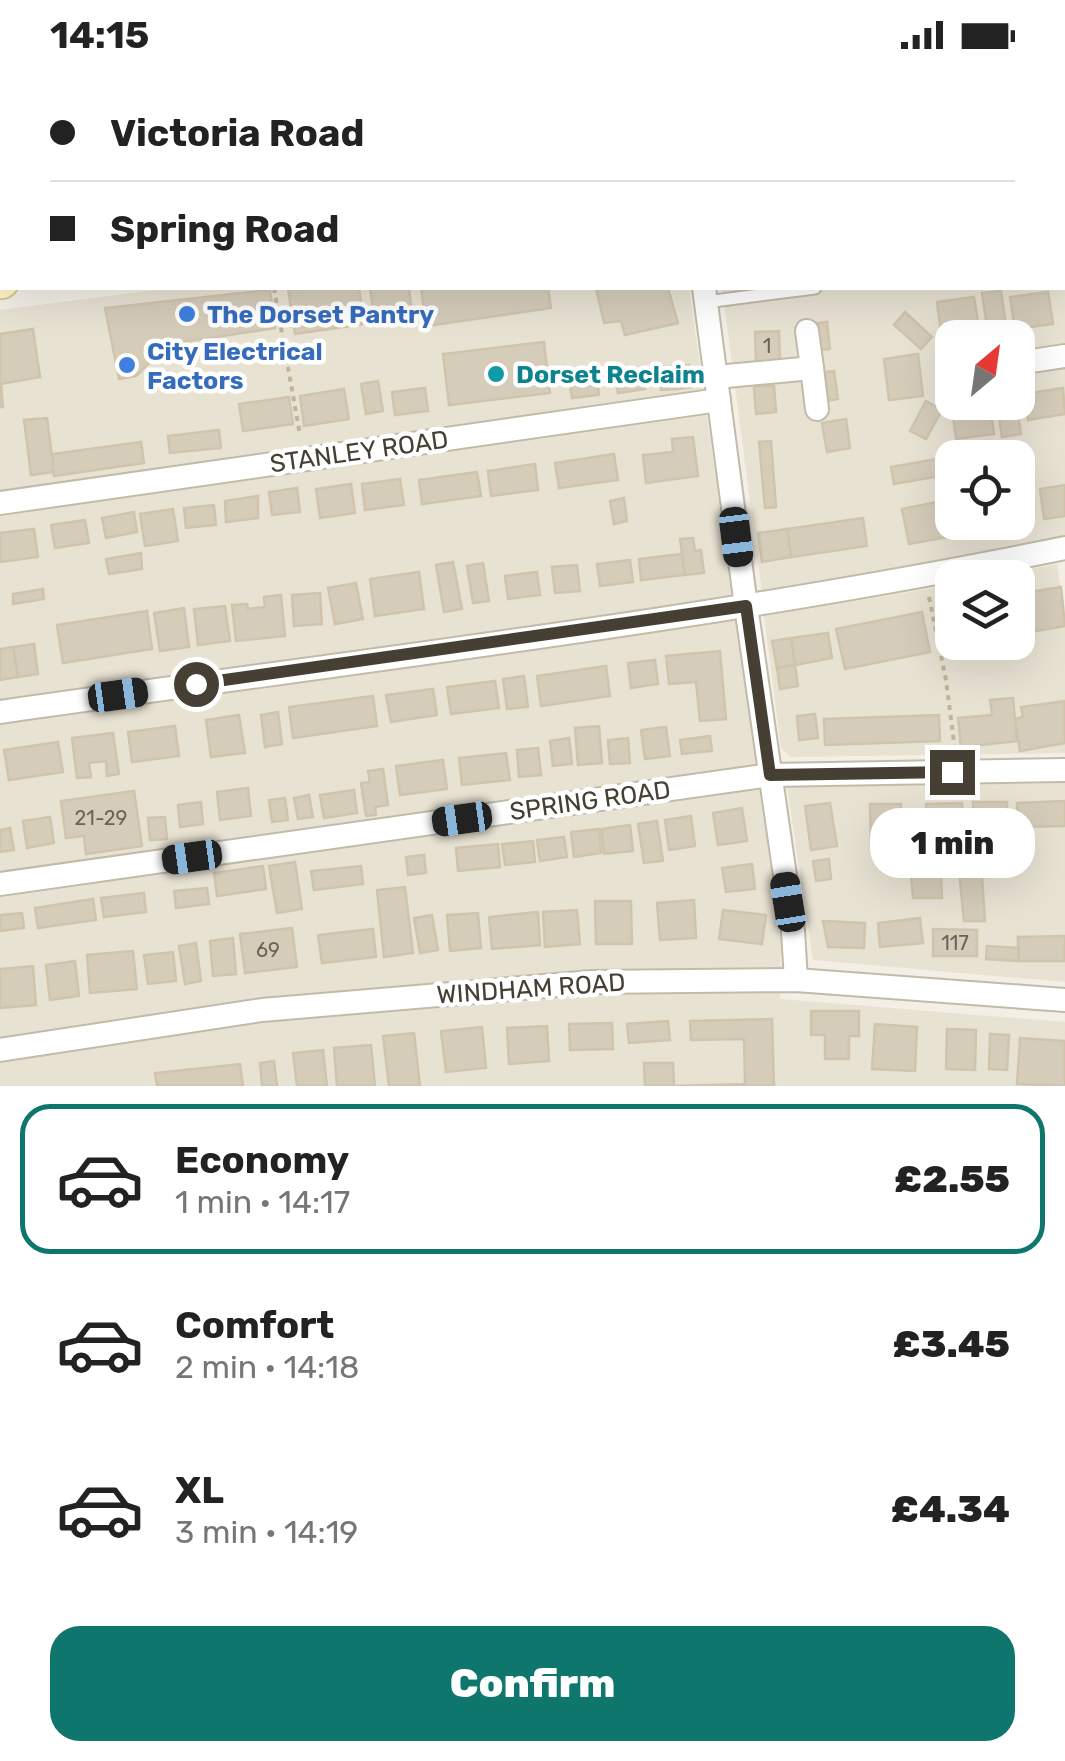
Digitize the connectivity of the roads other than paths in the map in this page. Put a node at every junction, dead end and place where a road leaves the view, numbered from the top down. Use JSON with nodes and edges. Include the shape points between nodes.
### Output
{"nodes":[{"id":1,"x":784,"y":290,"type":"edge"},
{"id":2,"x":706,"y":295,"type":"edge"},
{"id":3,"x":807,"y":331,"type":"dead end"},
{"id":4,"x":1065,"y":356,"type":"edge"},
{"id":5,"x":1035,"y":360,"type":"edge"},
{"id":6,"x":812,"y":368,"type":"junction"},
{"id":7,"x":718,"y":388,"type":"junction"},
{"id":8,"x":817,"y":408,"type":"dead end"},
{"id":9,"x":0,"y":503,"type":"edge"},
{"id":10,"x":1065,"y":548,"type":"edge"},
{"id":11,"x":746,"y":606,"type":"junction"},
{"id":12,"x":0,"y":712,"type":"edge"},
{"id":13,"x":1065,"y":770,"type":"edge"},
{"id":14,"x":770,"y":775,"type":"junction"},
{"id":15,"x":0,"y":884,"type":"edge"},
{"id":16,"x":796,"y":980,"type":"junction"},
{"id":17,"x":1065,"y":1000,"type":"edge"},
{"id":18,"x":0,"y":1050,"type":"edge"}],
"edges":[{"from":1,"to":2,"type":"lane"},
{"from":2,"to":7,"type":"street"},
{"from":3,"to":6,"type":"street"},
{"from":4,"to":5,"type":"street"},
{"from":6,"to":7,"type":"street","name":"STANLEY ROAD"},
{"from":6,"to":8,"type":"street"},
{"from":7,"to":9,"type":"street","name":"STANLEY ROAD"},
{"from":7,"to":11,"type":"street"},
{"from":10,"to":11,"type":"street"},
{"from":11,"to":12,"type":"street"},
{"from":11,"to":14,"type":"street"},
{"from":13,"to":14,"type":"street","name":"SPRING ROAD"},
{"from":14,"to":15,"type":"street","name":"SPRING ROAD"},
{"from":14,"to":16,"type":"street"},
{"from":16,"to":17,"type":"street","name":"WINDHAM ROAD"},
{"from":16,"to":18,"type":"street","name":"WINDHAM ROAD","via":[[592,982],[465,992],[262,1010]]}]}
